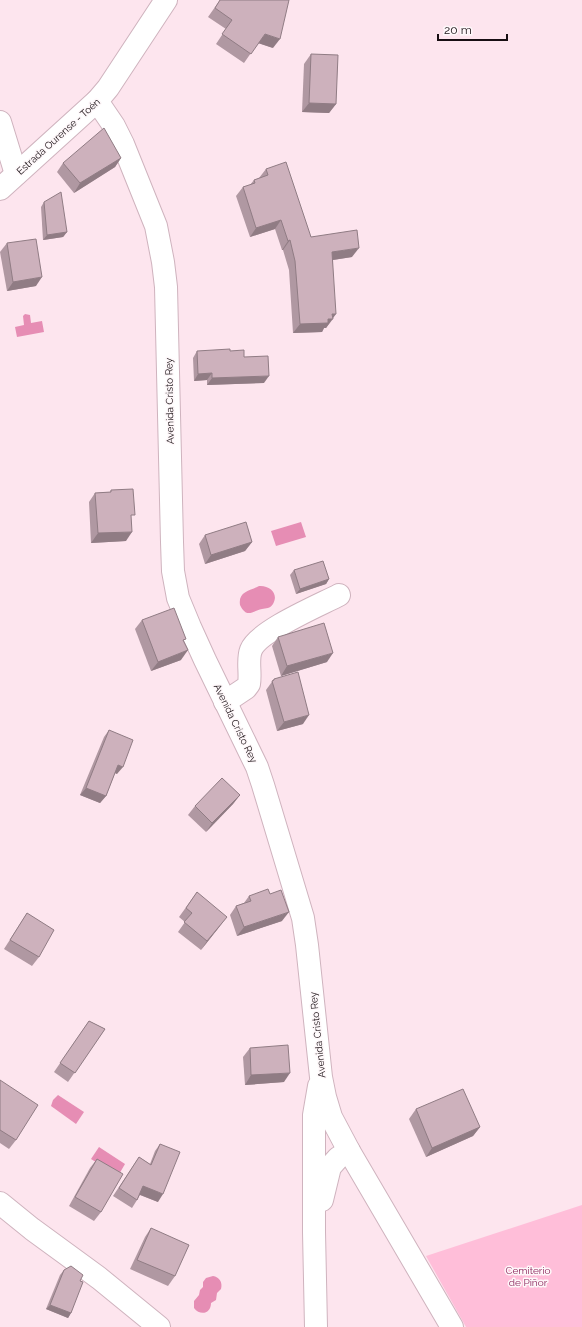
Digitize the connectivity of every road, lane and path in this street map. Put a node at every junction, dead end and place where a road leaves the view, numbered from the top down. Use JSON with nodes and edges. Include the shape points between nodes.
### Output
{"nodes":[{"id":1,"x":166,"y":0,"type":"edge"},
{"id":2,"x":97,"y":101,"type":"junction"},
{"id":3,"x":0,"y":122,"type":"edge"},
{"id":4,"x":8,"y":182,"type":"edge"},
{"id":5,"x":339,"y":595,"type":"dead end"},
{"id":6,"x":226,"y":702,"type":"junction"},
{"id":7,"x":321,"y":1077,"type":"junction"},
{"id":8,"x":349,"y":1151,"type":"junction"},
{"id":9,"x":0,"y":1203,"type":"edge"},
{"id":10,"x":314,"y":1232,"type":"junction"},
{"id":11,"x":159,"y":1327,"type":"edge"},
{"id":12,"x":316,"y":1327,"type":"edge"},
{"id":13,"x":452,"y":1327,"type":"edge"}],
"edges":[{"from":1,"to":2,"type":"street","name":"Estrada Ourense - Toén"},
{"from":2,"to":4,"type":"street","name":"Estrada Ourense - Toén"},
{"from":2,"to":6,"type":"street","name":"Avenida Cristo Rey","via":[[123,144],[156,226],[166,287],[173,571],[178,598]]},
{"from":3,"to":4,"type":"street"},
{"from":5,"to":6,"type":"street","via":[[296,616],[260,638],[251,650],[249,684]]},
{"from":6,"to":7,"type":"street","name":"Avenida Cristo Rey","via":[[264,785],[303,918]]},
{"from":7,"to":8,"type":"street","name":"Avenida Cristo Rey","via":[[331,1116]]},
{"from":7,"to":10,"type":"street","via":[[314,1115]]},
{"from":8,"to":10,"type":"street","via":[[330,1167]]},
{"from":8,"to":13,"type":"street","name":"Avenida Cristo Rey"},
{"from":9,"to":11,"type":"street"},
{"from":10,"to":12,"type":"street"}]}
